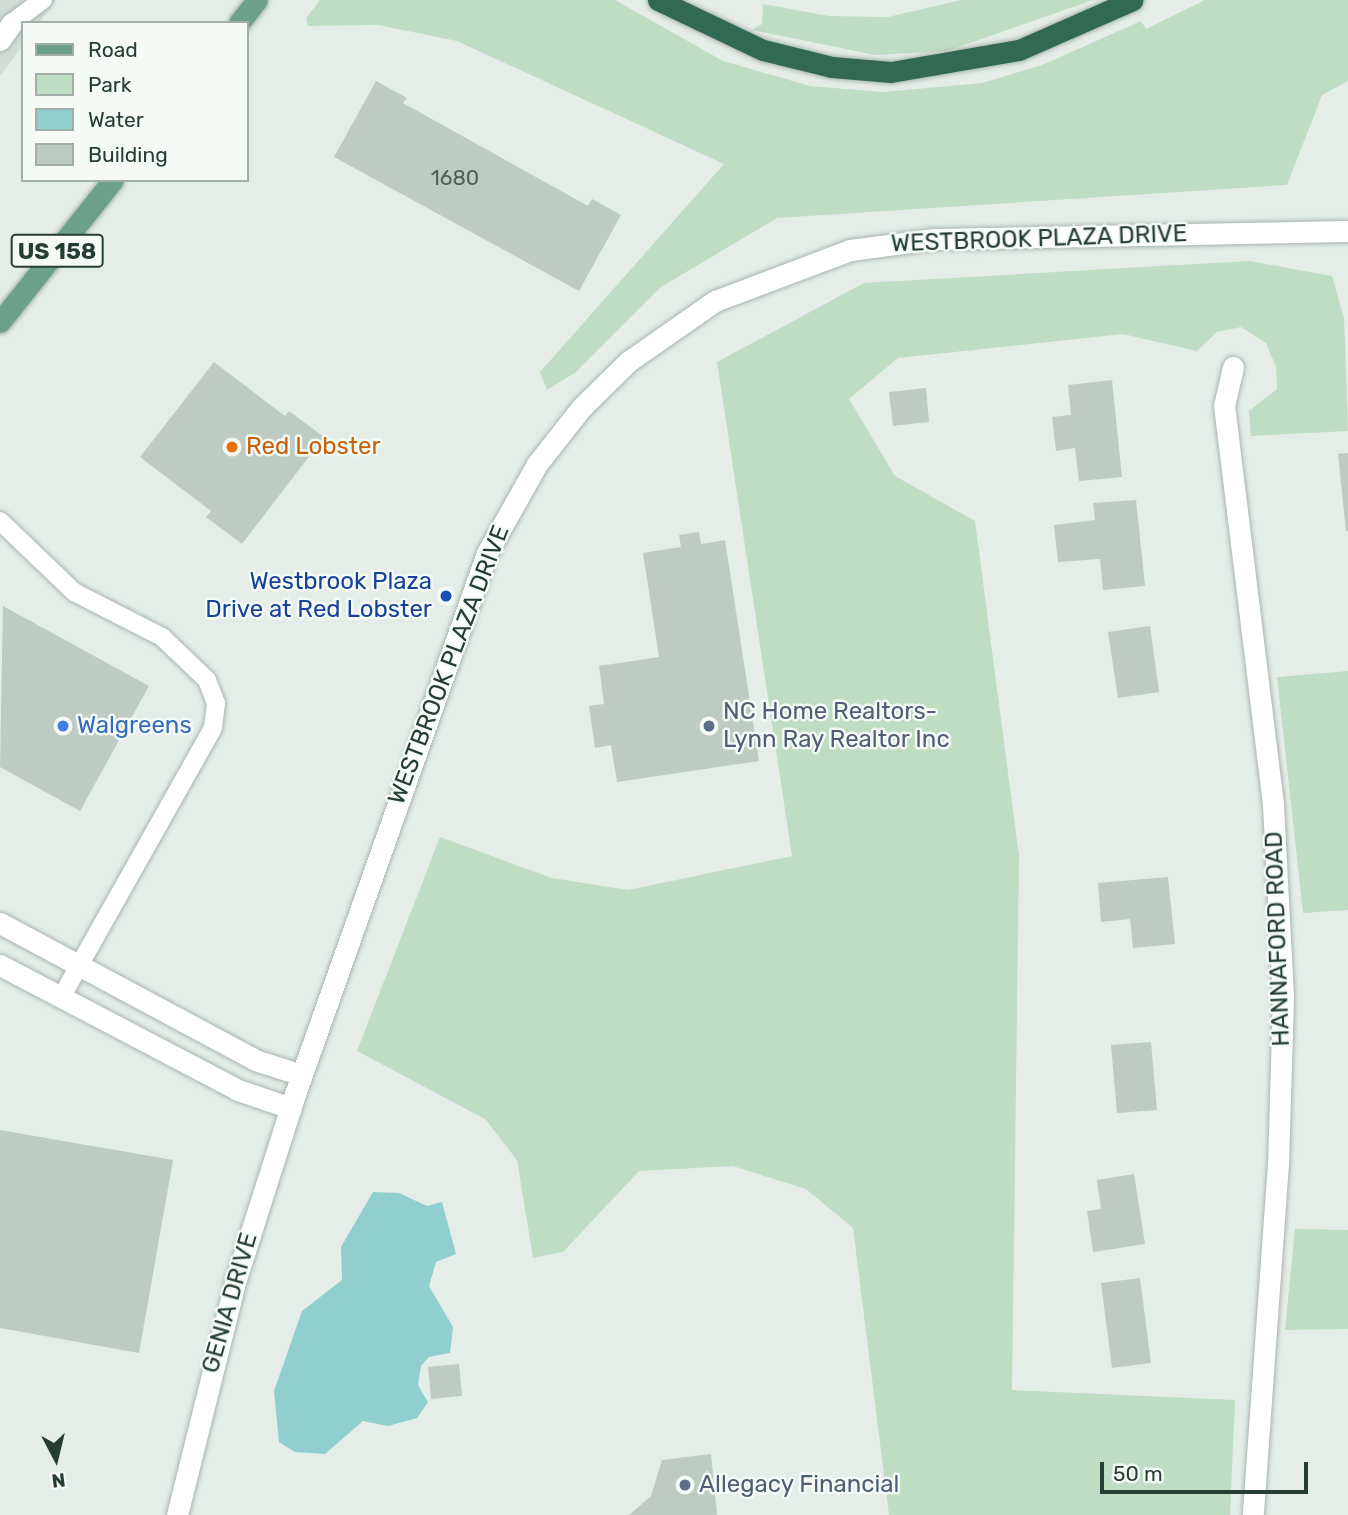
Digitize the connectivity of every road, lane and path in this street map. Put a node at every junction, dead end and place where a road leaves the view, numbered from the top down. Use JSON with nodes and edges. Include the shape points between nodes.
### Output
{"nodes":[{"id":1,"x":43,"y":0,"type":"edge"},
{"id":2,"x":257,"y":0,"type":"edge"},
{"id":3,"x":658,"y":0,"type":"edge"},
{"id":4,"x":1133,"y":0,"type":"edge"},
{"id":5,"x":241,"y":21,"type":"edge"},
{"id":6,"x":6,"y":31,"type":"edge"},
{"id":7,"x":111,"y":182,"type":"edge"},
{"id":8,"x":1348,"y":231,"type":"edge"},
{"id":9,"x":0,"y":323,"type":"edge"},
{"id":10,"x":1233,"y":367,"type":"dead end"},
{"id":11,"x":0,"y":521,"type":"edge"},
{"id":12,"x":0,"y":923,"type":"edge"},
{"id":13,"x":0,"y":965,"type":"edge"},
{"id":14,"x":78,"y":967,"type":"junction"},
{"id":15,"x":61,"y":998,"type":"junction"},
{"id":16,"x":296,"y":1092,"type":"junction"},
{"id":17,"x":177,"y":1515,"type":"edge"},
{"id":18,"x":1253,"y":1515,"type":"edge"}],
"edges":[{"from":1,"to":6,"type":"lane"},
{"from":2,"to":5,"type":"main road"},
{"from":3,"to":4,"type":"highway","via":[[763,50],[832,67],[891,72],[1020,50]]},
{"from":7,"to":9,"type":"main road","number":"US 158"},
{"from":8,"to":16,"type":"street","name":"WESTBROOK PLAZA DRIVE","via":[[891,242],[771,275],[715,301],[629,361],[537,464],[487,553]]},
{"from":10,"to":18,"type":"street","name":"HANNAFORD ROAD","via":[[1224,405],[1273,805],[1283,997],[1278,1163]]},
{"from":11,"to":14,"type":"lane","via":[[74,592],[162,637],[207,680],[216,704],[213,728]]},
{"from":12,"to":14,"type":"street"},
{"from":13,"to":15,"type":"street"},
{"from":14,"to":15,"type":"lane"},
{"from":14,"to":16,"type":"street","via":[[255,1060]]},
{"from":15,"to":16,"type":"street","via":[[238,1090]]},
{"from":16,"to":17,"type":"street","name":"GENIA DRIVE","via":[[236,1279]]}]}
